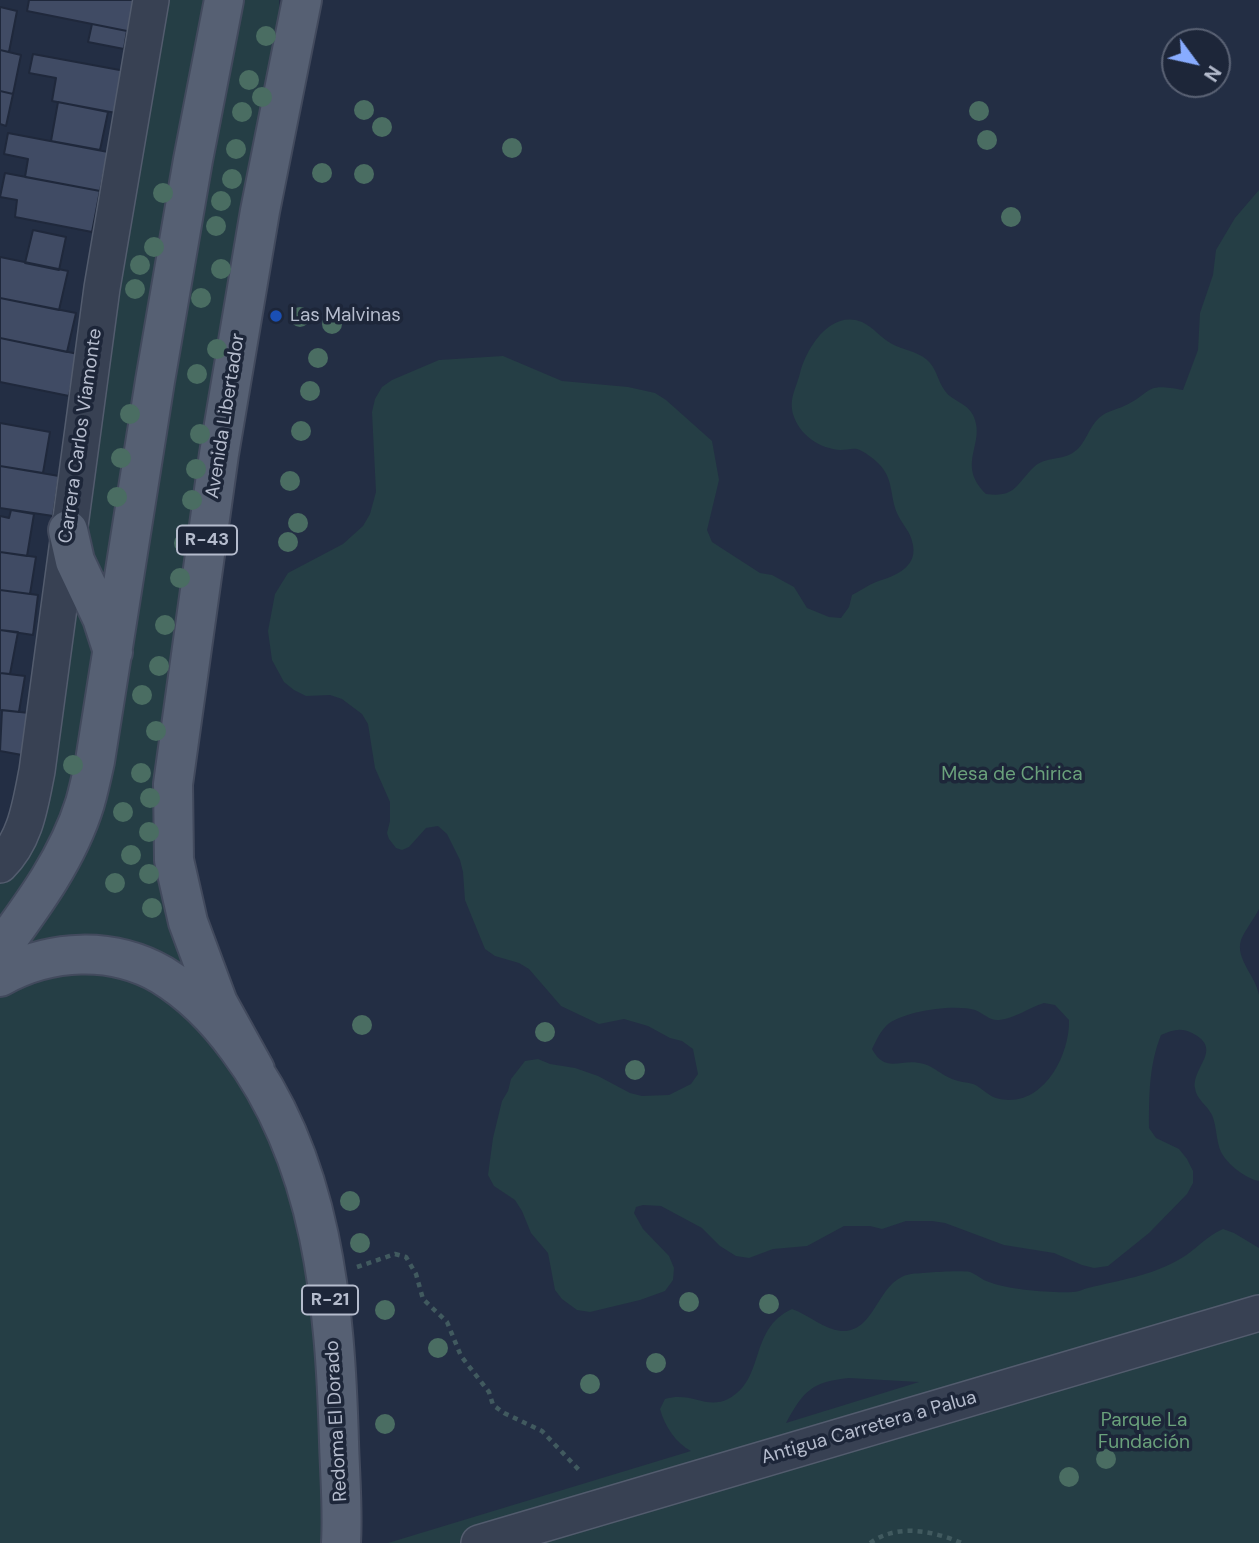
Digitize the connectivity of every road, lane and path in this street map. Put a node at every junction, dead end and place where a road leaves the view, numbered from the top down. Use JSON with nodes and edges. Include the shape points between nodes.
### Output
{"nodes":[{"id":1,"x":151,"y":0,"type":"edge"},
{"id":2,"x":224,"y":0,"type":"edge"},
{"id":3,"x":280,"y":0,"type":"edge"},
{"id":4,"x":302,"y":0,"type":"edge"},
{"id":5,"x":273,"y":144,"type":"junction"},
{"id":6,"x":68,"y":530,"type":"junction"},
{"id":7,"x":113,"y":655,"type":"junction"},
{"id":8,"x":0,"y":865,"type":"edge"},
{"id":9,"x":0,"y":950,"type":"edge"},
{"id":10,"x":0,"y":977,"type":"edge"},
{"id":11,"x":255,"y":1070,"type":"junction"},
{"id":12,"x":326,"y":1272,"type":"junction"},
{"id":13,"x":1259,"y":1313,"type":"edge"},
{"id":14,"x":580,"y":1471,"type":"dead end"},
{"id":15,"x":341,"y":1543,"type":"edge"},
{"id":16,"x":479,"y":1543,"type":"edge"},
{"id":17,"x":870,"y":1543,"type":"edge"},
{"id":18,"x":962,"y":1543,"type":"edge"}],
"edges":[{"from":1,"to":6,"type":"street","name":"Carrera Carlos Viamonte","via":[[102,288]]},
{"from":2,"to":7,"type":"main road","via":[[193,160]]},
{"from":3,"to":5,"type":"main road","via":[[281,19],[267,93]]},
{"from":4,"to":5,"type":"main road","name":"Avenida Libertador","number":"R-43"},
{"from":5,"to":11,"type":"main road","name":"Avenida Libertador","number":"R-43","via":[[219,454],[173,784],[172,832],[188,922],[218,1003]]},
{"from":6,"to":7,"type":"main road","via":[[75,561]]},
{"from":6,"to":8,"type":"street","name":"Carrera Carlos Viamonte","via":[[30,808],[19,841]]},
{"from":7,"to":9,"type":"main road","via":[[84,804],[50,878]]},
{"from":10,"to":11,"type":"main road","name":"Redoma El Dorado","number":"R-21","via":[[36,962],[84,954],[148,967],[201,1003]]},
{"from":11,"to":12,"type":"main road","name":"Redoma El Dorado","number":"R-21","via":[[296,1153]]},
{"from":12,"to":14,"type":"path","via":[[360,1267],[395,1254],[406,1257],[423,1299],[446,1322],[461,1356],[489,1392],[493,1405],[542,1431]]},
{"from":12,"to":15,"type":"main road","name":"Redoma El Dorado","number":"R-21","via":[[338,1412]]},
{"from":13,"to":16,"type":"street","name":"Antigua Carretera a Palua"},
{"from":17,"to":18,"type":"path","via":[[908,1530]]}]}
